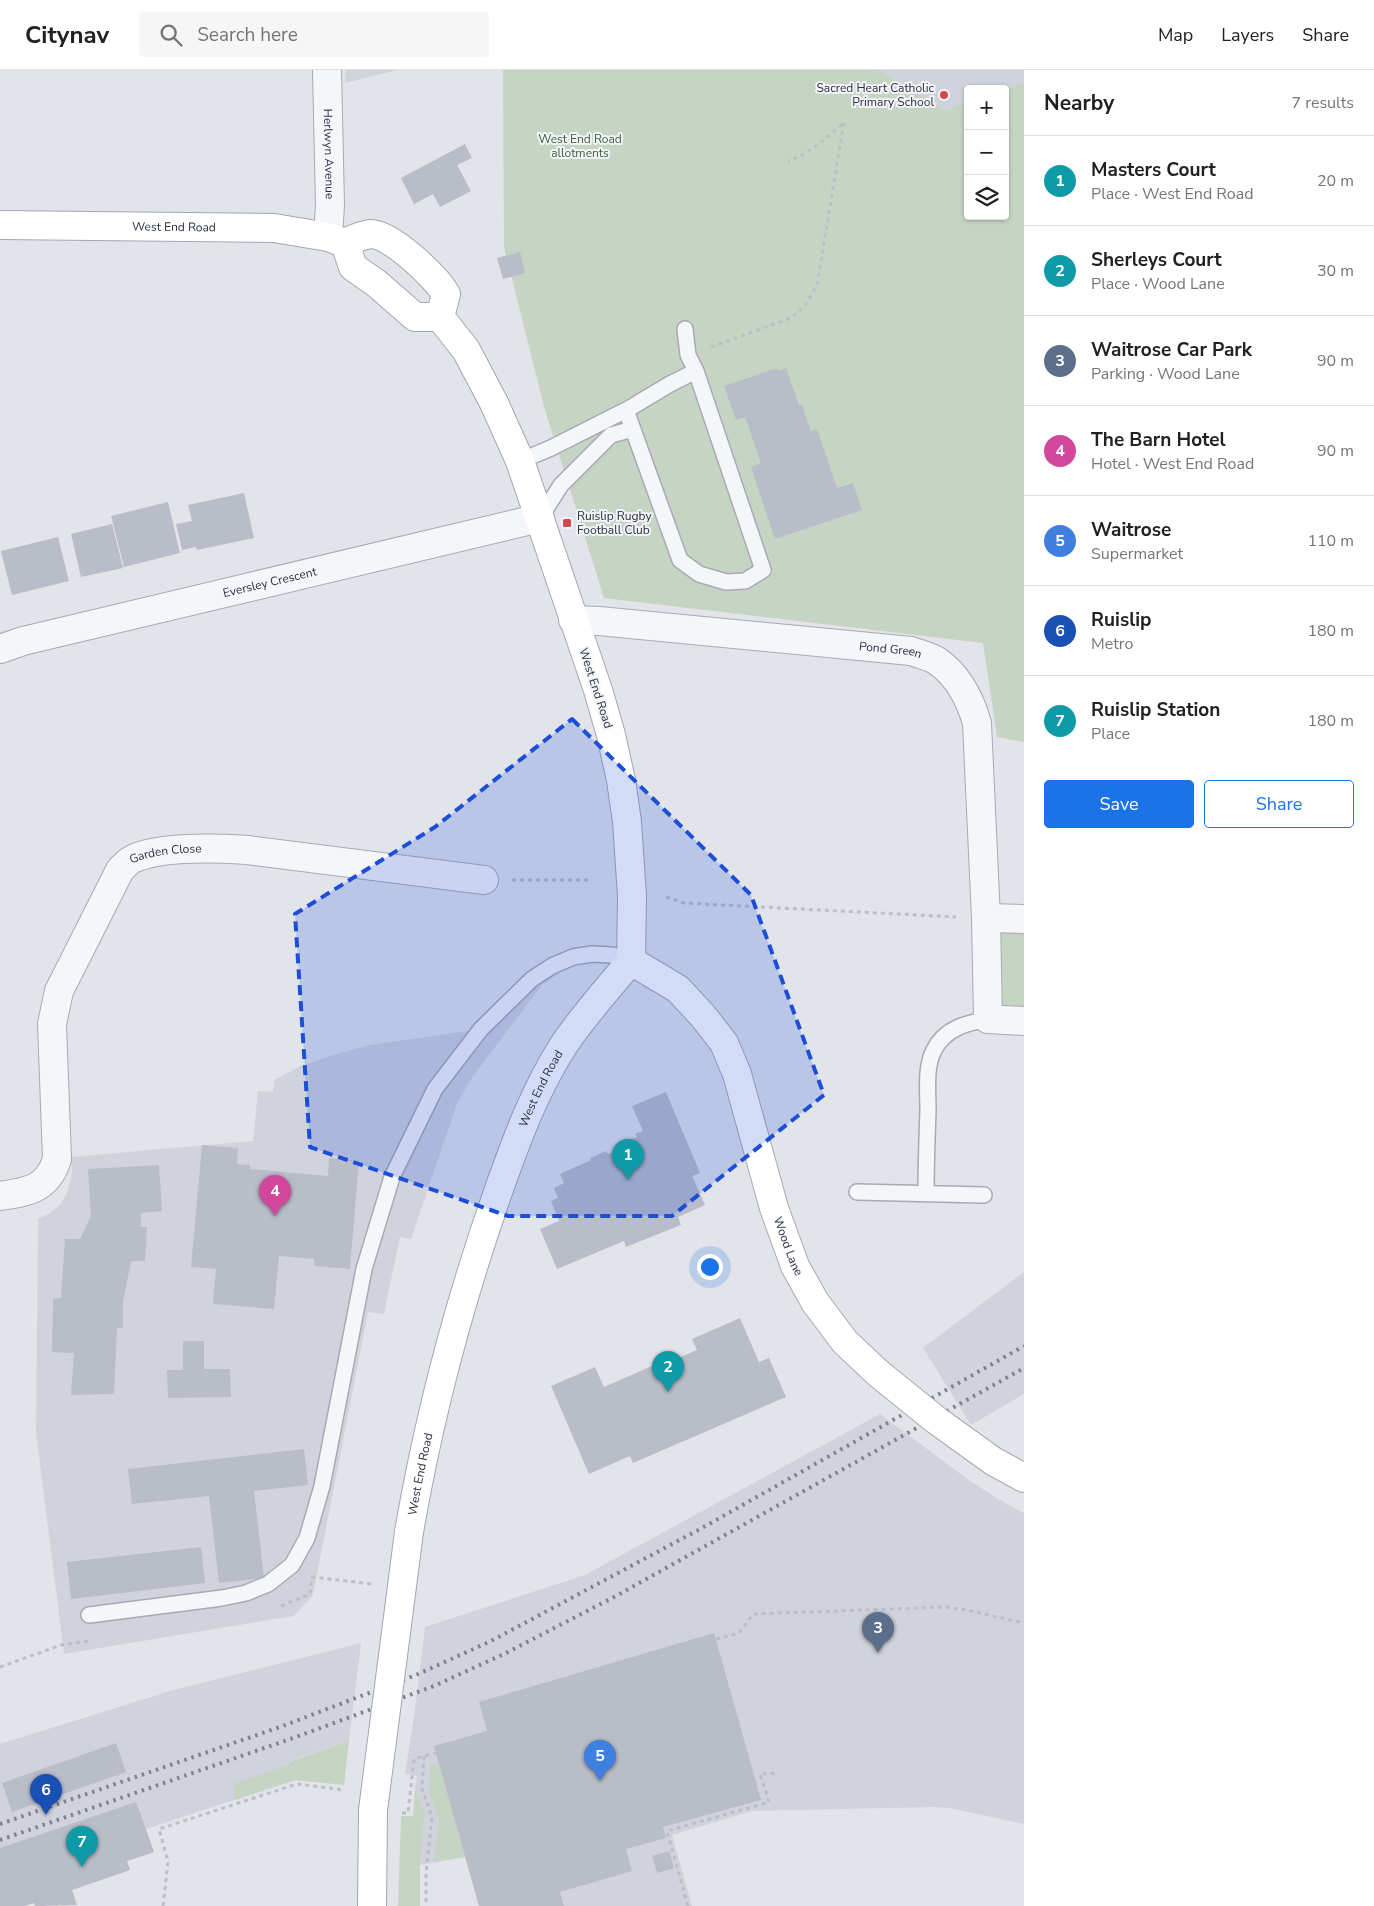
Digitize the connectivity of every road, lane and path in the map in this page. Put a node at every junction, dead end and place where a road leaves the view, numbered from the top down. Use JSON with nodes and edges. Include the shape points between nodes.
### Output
{"nodes":[{"id":1,"x":327,"y":70,"type":"edge"},
{"id":2,"x":788,"y":161,"type":"dead end"},
{"id":3,"x":0,"y":225,"type":"edge"},
{"id":4,"x":336,"y":240,"type":"junction"},
{"id":5,"x":440,"y":317,"type":"junction"},
{"id":6,"x":685,"y":329,"type":"dead end"},
{"id":7,"x":688,"y":355,"type":"junction"},
{"id":8,"x":696,"y":371,"type":"junction"},
{"id":9,"x":626,"y":410,"type":"junction"},
{"id":10,"x":633,"y":429,"type":"junction"},
{"id":11,"x":520,"y":461,"type":"junction"},
{"id":12,"x":540,"y":518,"type":"junction"},
{"id":13,"x":573,"y":620,"type":"junction"},
{"id":14,"x":0,"y":649,"type":"edge"},
{"id":15,"x":484,"y":880,"type":"joint"},
{"id":16,"x":592,"y":880,"type":"dead end"},
{"id":17,"x":666,"y":897,"type":"dead end"},
{"id":18,"x":986,"y":918,"type":"junction"},
{"id":19,"x":1024,"y":919,"type":"edge"},
{"id":20,"x":631,"y":961,"type":"junction"},
{"id":21,"x":988,"y":1020,"type":"junction"},
{"id":22,"x":1024,"y":1022,"type":"edge"},
{"id":23,"x":857,"y":1192,"type":"dead end"},
{"id":24,"x":926,"y":1194,"type":"junction"},
{"id":25,"x":984,"y":1195,"type":"dead end"},
{"id":26,"x":0,"y":1196,"type":"edge"},
{"id":27,"x":1024,"y":1478,"type":"edge"},
{"id":28,"x":376,"y":1584,"type":"dead end"},
{"id":29,"x":310,"y":1594,"type":"dead end"},
{"id":30,"x":89,"y":1615,"type":"dead end"},
{"id":31,"x":1024,"y":1623,"type":"edge"},
{"id":32,"x":716,"y":1639,"type":"dead end"},
{"id":33,"x":119,"y":1751,"type":"dead end"},
{"id":34,"x":436,"y":1753,"type":"dead end"},
{"id":35,"x":424,"y":1756,"type":"junction"},
{"id":36,"x":779,"y":1773,"type":"dead end"},
{"id":37,"x":118,"y":1776,"type":"dead end"},
{"id":38,"x":350,"y":1790,"type":"dead end"},
{"id":39,"x":129,"y":1804,"type":"dead end"},
{"id":40,"x":385,"y":1812,"type":"junction"},
{"id":41,"x":144,"y":1823,"type":"dead end"},
{"id":42,"x":36,"y":1841,"type":"dead end"},
{"id":43,"x":44,"y":1864,"type":"dead end"},
{"id":44,"x":163,"y":1906,"type":"edge"},
{"id":45,"x":372,"y":1906,"type":"edge"},
{"id":46,"x":426,"y":1906,"type":"edge"},
{"id":47,"x":688,"y":1906,"type":"edge"}],
"edges":[{"from":1,"to":4,"type":"street","name":"Herlwyn Avenue","via":[[330,205]]},
{"from":2,"to":7,"type":"path","via":[[825,141],[844,122],[817,285],[805,306],[791,318]]},
{"from":3,"to":4,"type":"main road","name":"West End Road","via":[[274,228]]},
{"from":4,"to":5,"type":"main road","via":[[354,267],[415,317]]},
{"from":4,"to":5,"type":"main road","name":"West End Road","via":[[372,234],[416,260],[446,294]]},
{"from":5,"to":11,"type":"main road","name":"West End Road","via":[[466,350]]},
{"from":6,"to":7,"type":"lane"},
{"from":7,"to":8,"type":"lane"},
{"from":8,"to":9,"type":"lane"},
{"from":8,"to":10,"type":"lane","via":[[763,570],[745,581],[726,582],[699,574],[680,560]]},
{"from":9,"to":10,"type":"lane"},
{"from":9,"to":11,"type":"lane"},
{"from":10,"to":12,"type":"lane","via":[[611,435],[561,485]]},
{"from":11,"to":12,"type":"main road","name":"West End Road"},
{"from":12,"to":13,"type":"main road","name":"West End Road"},
{"from":12,"to":14,"type":"street","name":"Eversley Crescent"},
{"from":13,"to":18,"type":"street","name":"Pond Green","via":[[911,651],[936,660],[955,676],[970,700],[977,724]]},
{"from":13,"to":20,"type":"main road","name":"West End Road","via":[[611,735],[621,780],[630,860]]},
{"from":15,"to":16,"type":"path"},
{"from":15,"to":26,"type":"street","name":"Garden Close","via":[[209,847],[133,858],[120,870],[59,991],[52,1024],[57,1158],[53,1171],[36,1188]]},
{"from":17,"to":18,"type":"path","via":[[684,903]]},
{"from":18,"to":19,"type":"street"},
{"from":18,"to":21,"type":"street","name":"Pond Green"},
{"from":20,"to":27,"type":"main road","name":"Wood Lane","bridge":true,"via":[[678,989],[724,1043],[737,1074],[774,1208],[795,1266],[815,1302],[845,1342],[936,1420]]},
{"from":20,"to":30,"type":"lane","via":[[612,955],[592,954],[573,957],[538,975],[481,1029],[435,1089],[392,1177],[364,1269],[322,1486],[307,1538],[292,1565],[268,1584],[246,1593]]},
{"from":20,"to":40,"type":"main road","name":"West End Road","bridge":true,"via":[[564,1044],[537,1094],[519,1133],[466,1289],[440,1381],[409,1532]]},
{"from":21,"to":22,"type":"street"},
{"from":21,"to":24,"type":"lane","via":[[954,1029],[934,1050],[928,1071]]},
{"from":23,"to":24,"type":"lane"},
{"from":24,"to":25,"type":"lane"},
{"from":28,"to":29,"type":"path","via":[[312,1578]]},
{"from":31,"to":32,"type":"path","via":[[945,1606],[753,1614],[739,1633]]},
{"from":33,"to":37,"type":"path","via":[[110,1754]]},
{"from":34,"to":35,"type":"path"},
{"from":35,"to":40,"type":"path","via":[[414,1759],[408,1814]]},
{"from":35,"to":46,"type":"path","via":[[422,1789],[432,1817]]},
{"from":36,"to":47,"type":"path","via":[[760,1774],[769,1802],[667,1831]]},
{"from":38,"to":44,"type":"path","via":[[297,1784],[159,1829],[168,1862]]},
{"from":39,"to":41,"type":"path","via":[[136,1826]]},
{"from":40,"to":45,"type":"main road","name":"West End Road"},
{"from":42,"to":43,"type":"path"}]}
